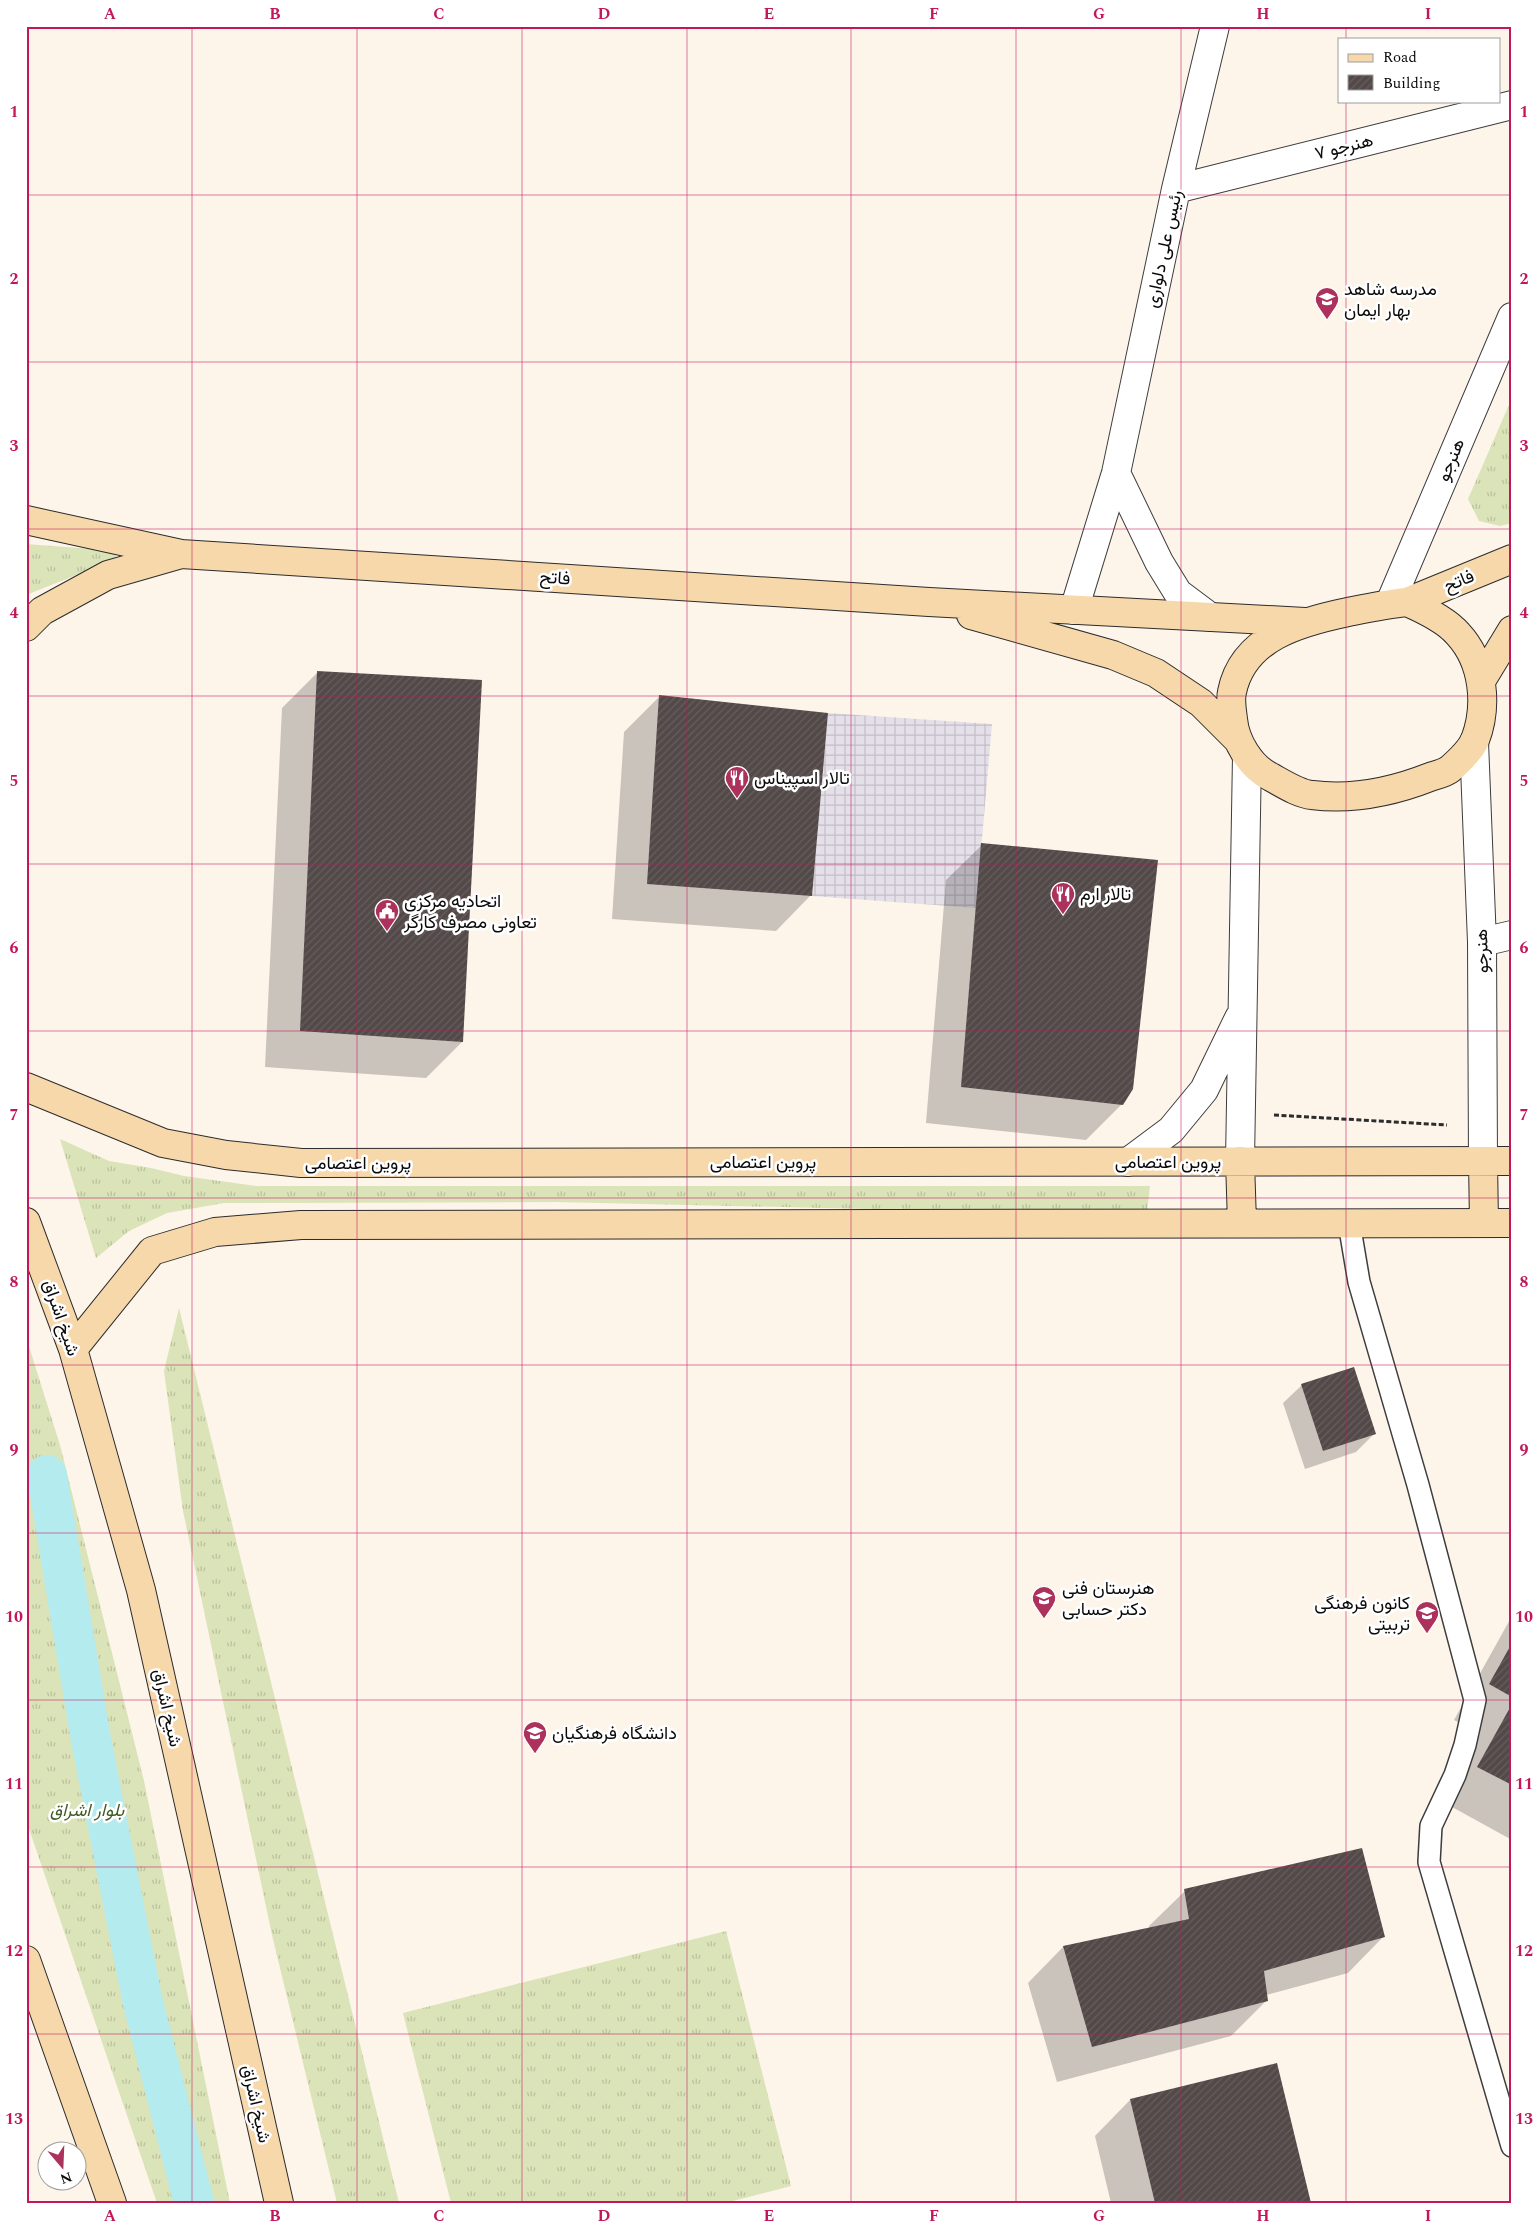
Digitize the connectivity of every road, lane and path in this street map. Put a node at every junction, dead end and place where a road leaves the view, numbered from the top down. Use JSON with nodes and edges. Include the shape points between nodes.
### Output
{"nodes":[{"id":1,"x":1215,"y":26,"type":"edge"},
{"id":2,"x":1512,"y":105,"type":"edge"},
{"id":3,"x":1176,"y":189,"type":"junction"},
{"id":4,"x":1512,"y":316,"type":"edge"},
{"id":5,"x":1116,"y":473,"type":"junction"},
{"id":6,"x":26,"y":520,"type":"edge"},
{"id":7,"x":181,"y":554,"type":"junction"},
{"id":8,"x":1512,"y":559,"type":"edge"},
{"id":9,"x":929,"y":602,"type":"junction"},
{"id":10,"x":1399,"y":603,"type":"junction"},
{"id":11,"x":1074,"y":610,"type":"junction"},
{"id":12,"x":1210,"y":617,"type":"junction"},
{"id":13,"x":1305,"y":622,"type":"junction"},
{"id":14,"x":26,"y":627,"type":"edge"},
{"id":15,"x":1512,"y":630,"type":"edge"},
{"id":16,"x":1481,"y":681,"type":"junction"},
{"id":17,"x":1474,"y":742,"type":"junction"},
{"id":18,"x":1243,"y":748,"type":"junction"},
{"id":19,"x":1512,"y":935,"type":"edge"},
{"id":20,"x":1482,"y":942,"type":"junction"},
{"id":21,"x":1243,"y":1010,"type":"junction"},
{"id":22,"x":26,"y":1086,"type":"edge"},
{"id":23,"x":1241,"y":1113,"type":"junction"},
{"id":24,"x":1483,"y":1127,"type":"junction"},
{"id":25,"x":1240,"y":1161,"type":"junction"},
{"id":26,"x":1483,"y":1161,"type":"junction"},
{"id":27,"x":1512,"y":1161,"type":"edge"},
{"id":28,"x":1128,"y":1162,"type":"junction"},
{"id":29,"x":26,"y":1222,"type":"edge"},
{"id":30,"x":1242,"y":1223,"type":"junction"},
{"id":31,"x":1350,"y":1223,"type":"junction"},
{"id":32,"x":1484,"y":1223,"type":"junction"},
{"id":33,"x":1512,"y":1223,"type":"edge"},
{"id":34,"x":73,"y":1349,"type":"junction"},
{"id":35,"x":26,"y":1960,"type":"edge"},
{"id":36,"x":1512,"y":2146,"type":"edge"},
{"id":37,"x":112,"y":2203,"type":"edge"},
{"id":38,"x":279,"y":2203,"type":"edge"}],
"edges":[{"from":1,"to":3,"type":"street","name":"رئیس علی دلواری"},
{"from":2,"to":3,"type":"street","name":"هنرجو ۷"},
{"from":3,"to":5,"type":"street","name":"رئیس علی دلواری"},
{"from":4,"to":10,"type":"street","name":"هنرجو"},
{"from":5,"to":11,"type":"street","name":"رئیس علی دلواری"},
{"from":5,"to":12,"type":"street","via":[[1159,562],[1178,593]]},
{"from":6,"to":7,"type":"main road"},
{"from":7,"to":9,"type":"main road","name":"فاتح"},
{"from":7,"to":14,"type":"main road","via":[[108,575],[42,611]]},
{"from":8,"to":10,"type":"main road","name":"فاتح"},
{"from":9,"to":11,"type":"main road"},
{"from":9,"to":18,"type":"main road","via":[[1113,655],[1156,673],[1201,703]]},
{"from":10,"to":13,"type":"main road","name":"فاتح"},
{"from":10,"to":16,"type":"main road","via":[[1423,609],[1458,633],[1473,656]]},
{"from":11,"to":12,"type":"main road"},
{"from":12,"to":13,"type":"main road"},
{"from":13,"to":18,"type":"main road","via":[[1274,635],[1256,648],[1241,667],[1231,694],[1233,722]]},
{"from":15,"to":16,"type":"main road"},
{"from":16,"to":17,"type":"main road","via":[[1482,711]]},
{"from":17,"to":18,"type":"main road","via":[[1449,770],[1371,795],[1310,795],[1268,775]]},
{"from":17,"to":20,"type":"street","name":"هنرجو"},
{"from":18,"to":21,"type":"street"},
{"from":19,"to":20,"type":"street"},
{"from":20,"to":24,"type":"street","name":"هنرجو"},
{"from":21,"to":23,"type":"street"},
{"from":21,"to":28,"type":"street","via":[[1204,1090],[1171,1130]]},
{"from":22,"to":28,"type":"main road","name":"پروین اعتصامی","via":[[163,1143],[226,1155],[301,1163]]},
{"from":23,"to":24,"type":"path"},
{"from":23,"to":25,"type":"street"},
{"from":24,"to":26,"type":"street","name":"هنرجو"},
{"from":25,"to":26,"type":"main road","name":"پروین اعتصامی"},
{"from":25,"to":28,"type":"main road","name":"پروین اعتصامی"},
{"from":25,"to":30,"type":"main road"},
{"from":26,"to":27,"type":"main road","name":"پروین اعتصامی"},
{"from":26,"to":32,"type":"main road"},
{"from":29,"to":34,"type":"main road","name":"شیخ اشراق"},
{"from":30,"to":31,"type":"main road"},
{"from":30,"to":34,"type":"main road","via":[[301,1225],[215,1232],[152,1251]]},
{"from":31,"to":32,"type":"main road"},
{"from":31,"to":36,"type":"lane","via":[[1359,1282],[1418,1485],[1475,1700],[1455,1775],[1431,1826],[1429,1862]]},
{"from":32,"to":33,"type":"main road"},
{"from":34,"to":38,"type":"main road","name":"شیخ اشراق","via":[[141,1590]]},
{"from":35,"to":37,"type":"main road"}]}
